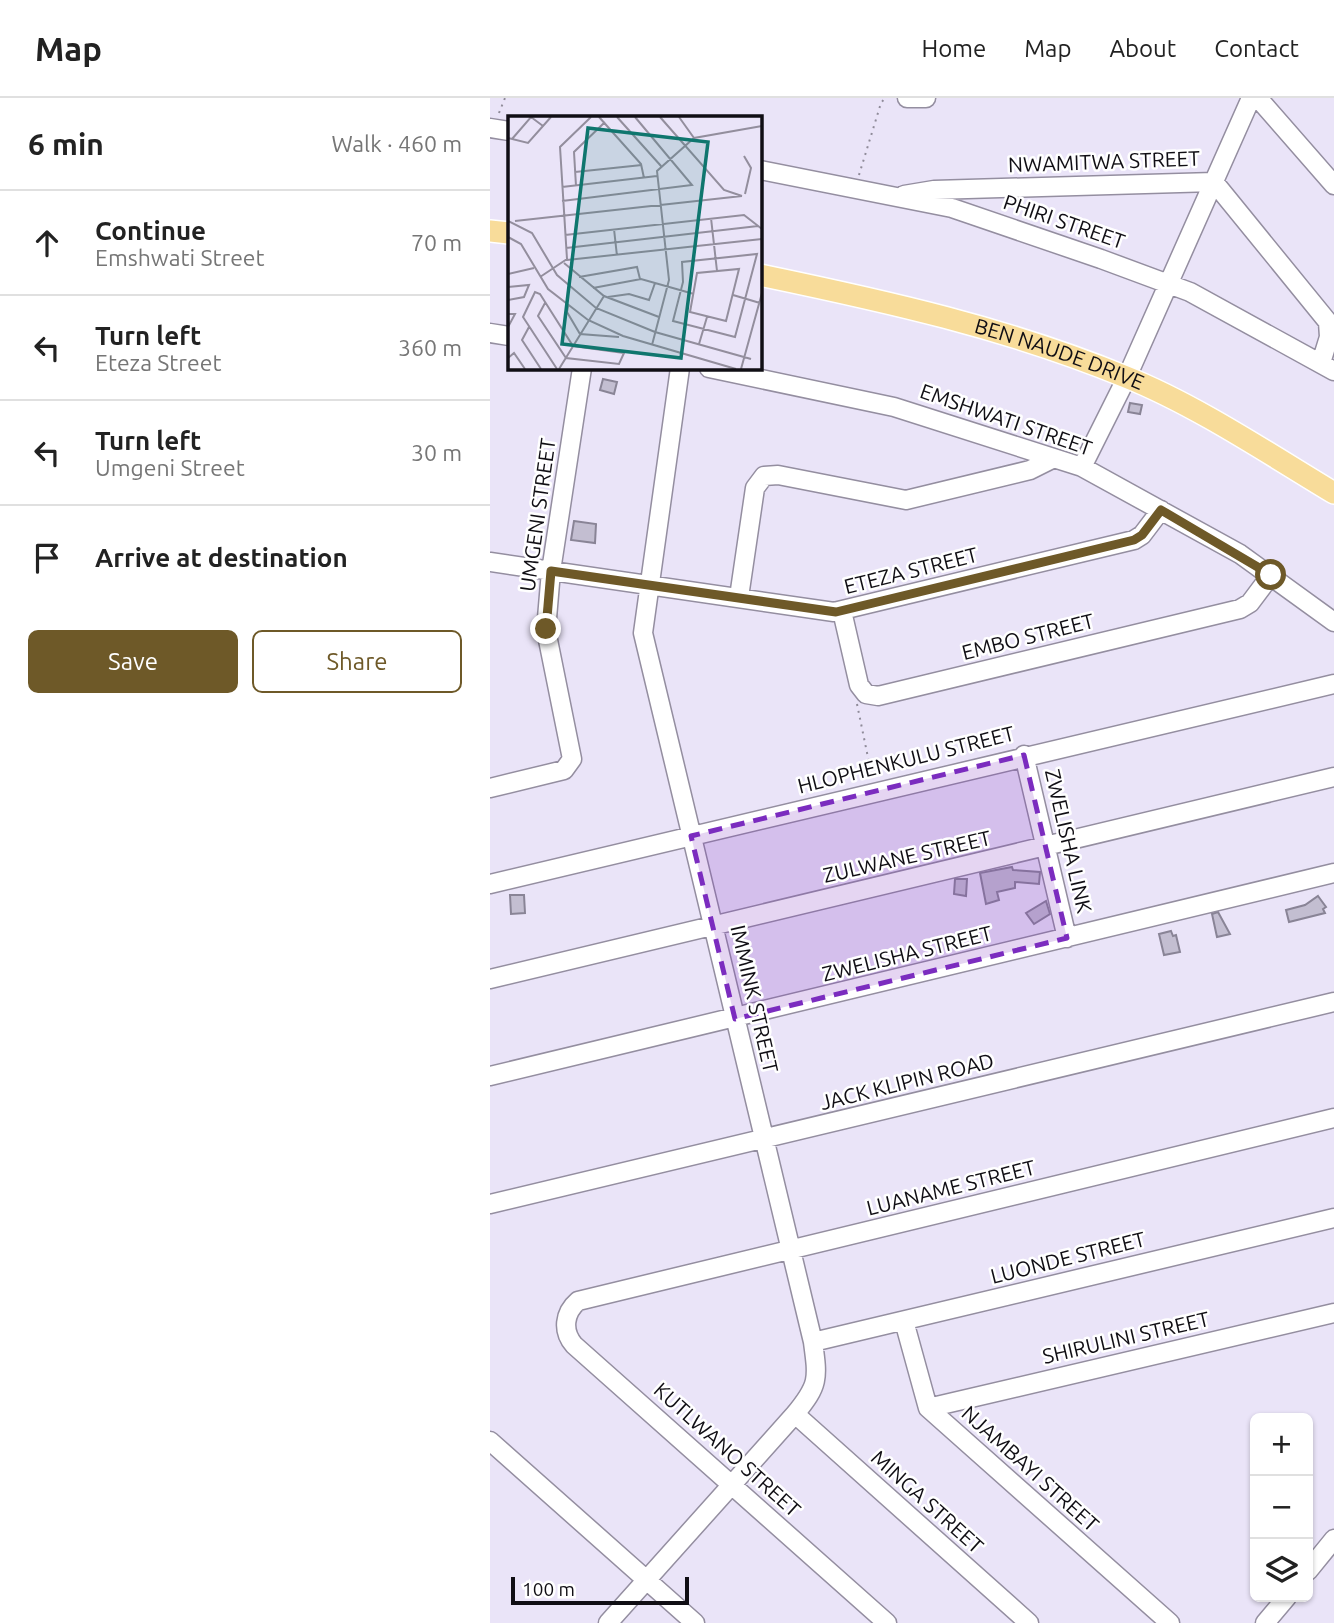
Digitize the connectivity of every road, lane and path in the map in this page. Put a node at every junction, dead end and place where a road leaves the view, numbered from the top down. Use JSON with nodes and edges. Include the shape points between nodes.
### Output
{"nodes":[{"id":1,"x":505,"y":98,"type":"edge"},
{"id":2,"x":886,"y":98,"type":"edge"},
{"id":3,"x":907,"y":98,"type":"edge"},
{"id":4,"x":926,"y":98,"type":"edge"},
{"id":5,"x":1251,"y":98,"type":"edge"},
{"id":6,"x":1258,"y":98,"type":"edge"},
{"id":7,"x":497,"y":129,"type":"edge"},
{"id":8,"x":761,"y":170,"type":"edge"},
{"id":9,"x":1214,"y":181,"type":"junction"},
{"id":10,"x":1334,"y":185,"type":"edge"},
{"id":11,"x":855,"y":189,"type":"junction"},
{"id":12,"x":898,"y":198,"type":"junction"},
{"id":13,"x":490,"y":230,"type":"edge"},
{"id":14,"x":508,"y":233,"type":"edge"},
{"id":15,"x":761,"y":275,"type":"edge"},
{"id":16,"x":1169,"y":283,"type":"junction"},
{"id":17,"x":490,"y":334,"type":"edge"},
{"id":18,"x":508,"y":336,"type":"edge"},
{"id":19,"x":1327,"y":367,"type":"edge"},
{"id":20,"x":582,"y":369,"type":"edge"},
{"id":21,"x":680,"y":369,"type":"edge"},
{"id":22,"x":714,"y":369,"type":"edge"},
{"id":23,"x":1127,"y":377,"type":"junction"},
{"id":24,"x":1052,"y":459,"type":"junction"},
{"id":25,"x":1083,"y":467,"type":"junction"},
{"id":26,"x":1334,"y":494,"type":"edge"},
{"id":27,"x":1161,"y":510,"type":"junction"},
{"id":28,"x":490,"y":562,"type":"edge"},
{"id":29,"x":551,"y":571,"type":"junction"},
{"id":30,"x":1271,"y":575,"type":"junction"},
{"id":31,"x":648,"y":585,"type":"junction"},
{"id":32,"x":739,"y":597,"type":"junction"},
{"id":33,"x":842,"y":611,"type":"junction"},
{"id":34,"x":1334,"y":622,"type":"edge"},
{"id":35,"x":1334,"y":684,"type":"edge"},
{"id":36,"x":864,"y":692,"type":"junction"},
{"id":37,"x":1024,"y":755,"type":"junction"},
{"id":38,"x":1334,"y":777,"type":"edge"},
{"id":39,"x":490,"y":788,"type":"edge"},
{"id":40,"x":875,"y":791,"type":"junction"},
{"id":41,"x":691,"y":836,"type":"junction"},
{"id":42,"x":1046,"y":848,"type":"junction"},
{"id":43,"x":1334,"y":873,"type":"edge"},
{"id":44,"x":490,"y":884,"type":"edge"},
{"id":45,"x":713,"y":926,"type":"junction"},
{"id":46,"x":1067,"y":938,"type":"junction"},
{"id":47,"x":490,"y":979,"type":"edge"},
{"id":48,"x":1334,"y":1002,"type":"edge"},
{"id":49,"x":735,"y":1019,"type":"junction"},
{"id":50,"x":490,"y":1076,"type":"edge"},
{"id":51,"x":1334,"y":1118,"type":"edge"},
{"id":52,"x":764,"y":1139,"type":"junction"},
{"id":53,"x":490,"y":1204,"type":"edge"},
{"id":54,"x":1334,"y":1218,"type":"edge"},
{"id":55,"x":789,"y":1250,"type":"junction"},
{"id":56,"x":578,"y":1301,"type":"joint"},
{"id":57,"x":1334,"y":1313,"type":"edge"},
{"id":58,"x":904,"y":1321,"type":"junction"},
{"id":59,"x":813,"y":1342,"type":"junction"},
{"id":60,"x":928,"y":1408,"type":"junction"},
{"id":61,"x":795,"y":1414,"type":"junction"},
{"id":62,"x":490,"y":1441,"type":"edge"},
{"id":63,"x":732,"y":1484,"type":"junction"},
{"id":64,"x":1334,"y":1539,"type":"edge"},
{"id":65,"x":1313,"y":1565,"type":"edge"},
{"id":66,"x":647,"y":1580,"type":"junction"},
{"id":67,"x":1283,"y":1602,"type":"edge"},
{"id":68,"x":608,"y":1623,"type":"edge"},
{"id":69,"x":695,"y":1623,"type":"edge"},
{"id":70,"x":887,"y":1623,"type":"edge"},
{"id":71,"x":1029,"y":1623,"type":"edge"},
{"id":72,"x":1170,"y":1623,"type":"edge"},
{"id":73,"x":1265,"y":1623,"type":"edge"}],
"edges":[{"from":1,"to":7,"type":"path"},
{"from":2,"to":11,"type":"path"},
{"from":3,"to":4,"type":"street"},
{"from":5,"to":9,"type":"street"},
{"from":6,"to":10,"type":"street"},
{"from":8,"to":11,"type":"street","name":"PHIRI STREET"},
{"from":9,"to":12,"type":"street","name":"NWAMITWA STREET","via":[[934,190]]},
{"from":9,"to":16,"type":"street"},
{"from":9,"to":19,"type":"street","name":"NWAMITWA STREET","via":[[1328,322]]},
{"from":11,"to":12,"type":"street","name":"PHIRI STREET"},
{"from":12,"to":16,"type":"street","name":"PHIRI STREET","via":[[952,208]]},
{"from":13,"to":14,"type":"main road"},
{"from":15,"to":23,"type":"main road","name":"BEN NAUDE DRIVE","via":[[936,313]]},
{"from":16,"to":19,"type":"street","name":"PHIRI STREET"},
{"from":16,"to":23,"type":"street"},
{"from":17,"to":18,"type":"street"},
{"from":20,"to":29,"type":"street","name":"UMGENI STREET"},
{"from":21,"to":31,"type":"street","name":"IMMINK STREET"},
{"from":22,"to":24,"type":"street","name":"EMSHWATI STREET","via":[[894,407]]},
{"from":23,"to":25,"type":"street"},
{"from":23,"to":26,"type":"main road","name":"BEN NAUDE DRIVE"},
{"from":24,"to":25,"type":"street","name":"EMSHWATI STREET"},
{"from":24,"to":32,"type":"street","via":[[1030,470],[906,500],[764,476],[755,488]]},
{"from":25,"to":27,"type":"street","name":"EMSHWATI STREET"},
{"from":27,"to":30,"type":"street","name":"EMSHWATI STREET"},
{"from":27,"to":33,"type":"street","name":"ETEZA STREET","via":[[1134,540]]},
{"from":28,"to":29,"type":"street","name":"ETEZA STREET"},
{"from":29,"to":31,"type":"street","name":"ETEZA STREET"},
{"from":29,"to":39,"type":"street","name":"UMGENI STREET","via":[[546,635],[572,751],[570,764],[564,770]]},
{"from":30,"to":34,"type":"street","name":"EMSHWATI STREET"},
{"from":30,"to":36,"type":"street","name":"EMBO STREET","via":[[1251,603],[1240,609],[882,696]]},
{"from":31,"to":32,"type":"street","name":"ETEZA STREET"},
{"from":31,"to":41,"type":"street","name":"IMMINK STREET","via":[[643,633]]},
{"from":32,"to":33,"type":"street","name":"ETEZA STREET"},
{"from":33,"to":36,"type":"street"},
{"from":35,"to":37,"type":"street","name":"HLOPHENKULU STREET"},
{"from":36,"to":40,"type":"path","via":[[856,705]]},
{"from":37,"to":40,"type":"street","name":"HLOPHENKULU STREET"},
{"from":37,"to":42,"type":"street","name":"ZWELISHA LINK"},
{"from":38,"to":42,"type":"street","name":"ZULWANE STREET"},
{"from":40,"to":41,"type":"street","name":"HLOPHENKULU STREET"},
{"from":41,"to":44,"type":"street","name":"HLOPHENKULU STREET"},
{"from":41,"to":45,"type":"street","name":"IMMINK STREET"},
{"from":42,"to":45,"type":"street","name":"ZULWANE STREET"},
{"from":42,"to":46,"type":"street","name":"ZWELISHA LINK"},
{"from":43,"to":46,"type":"street","name":"ZWELISHA STREET"},
{"from":45,"to":47,"type":"street","name":"ZULWANE STREET"},
{"from":45,"to":49,"type":"street","name":"IMMINK STREET"},
{"from":46,"to":49,"type":"street","name":"ZWELISHA STREET"},
{"from":48,"to":52,"type":"street","name":"JACK KLIPIN ROAD"},
{"from":49,"to":50,"type":"street","name":"ZWELISHA STREET"},
{"from":49,"to":52,"type":"street","name":"IMMINK STREET"},
{"from":51,"to":55,"type":"street","name":"LUANAME STREET"},
{"from":52,"to":53,"type":"street","name":"JACK KLIPIN ROAD"},
{"from":52,"to":55,"type":"street","name":"IMMINK STREET"},
{"from":54,"to":58,"type":"street","name":"LUONDE STREET"},
{"from":55,"to":56,"type":"street","name":"LUANAME STREET"},
{"from":55,"to":59,"type":"street","name":"IMMINK STREET"},
{"from":56,"to":63,"type":"street","name":"KUTLWANO STREET","via":[[568,1312],[570,1340]]},
{"from":57,"to":60,"type":"street","name":"SHIRULINI STREET"},
{"from":58,"to":59,"type":"street","name":"LUONDE STREET"},
{"from":58,"to":60,"type":"street","name":"NJAMBAYI STREET"},
{"from":59,"to":61,"type":"street","name":"IMMINK STREET","via":[[817,1383]]},
{"from":60,"to":72,"type":"street","name":"NJAMBAYI STREET"},
{"from":61,"to":63,"type":"street","name":"IMMINK STREET"},
{"from":61,"to":71,"type":"street","name":"MINGA STREET"},
{"from":62,"to":66,"type":"street"},
{"from":63,"to":66,"type":"street","name":"IMMINK STREET"},
{"from":63,"to":70,"type":"street","name":"KUTLWANO STREET"},
{"from":64,"to":65,"type":"street"},
{"from":66,"to":68,"type":"street","name":"IMMINK STREET"},
{"from":66,"to":69,"type":"street"},
{"from":67,"to":73,"type":"street"}]}
